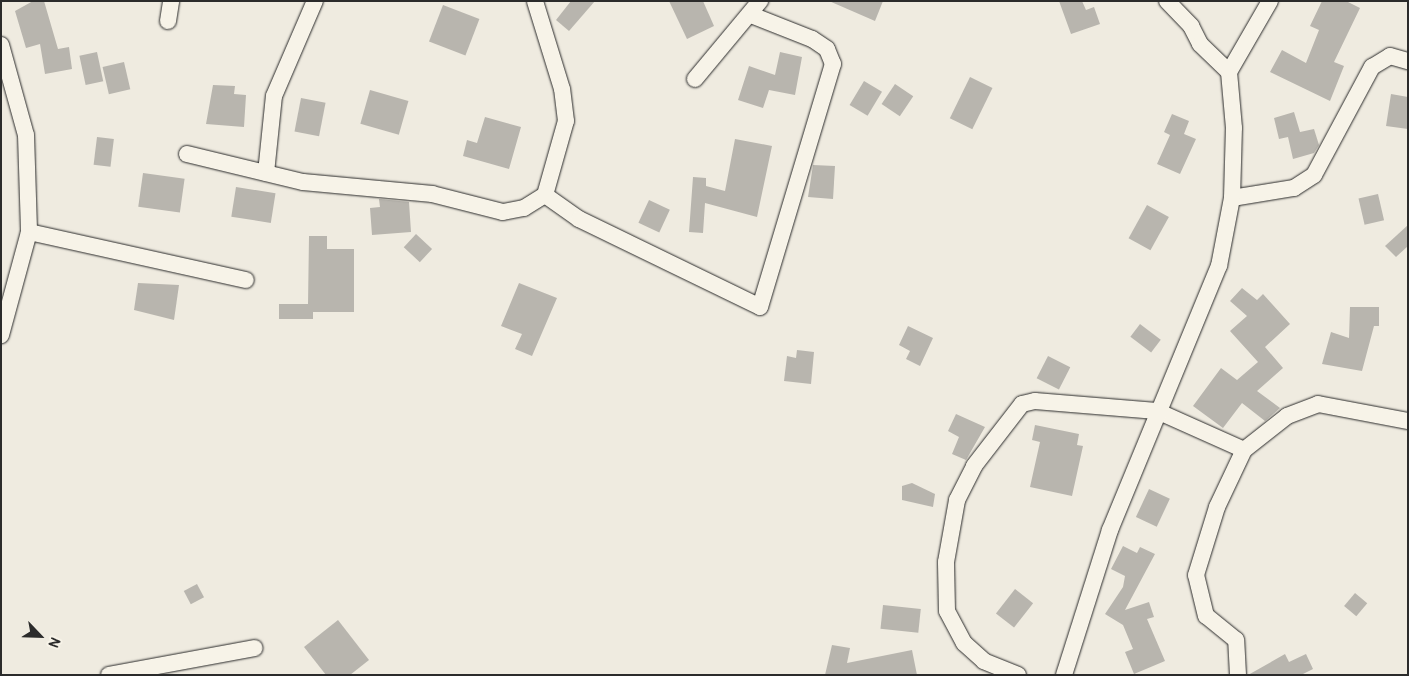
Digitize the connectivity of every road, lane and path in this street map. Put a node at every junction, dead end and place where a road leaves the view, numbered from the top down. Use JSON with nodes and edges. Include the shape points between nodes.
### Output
{"nodes":[{"id":1,"x":172,"y":1,"type":"edge"},
{"id":2,"x":315,"y":1,"type":"edge"},
{"id":3,"x":535,"y":1,"type":"edge"},
{"id":4,"x":760,"y":1,"type":"edge"},
{"id":5,"x":1167,"y":1,"type":"edge"},
{"id":6,"x":1270,"y":1,"type":"edge"},
{"id":7,"x":751,"y":15,"type":"junction"},
{"id":8,"x":168,"y":21,"type":"dead end"},
{"id":9,"x":1,"y":45,"type":"edge"},
{"id":10,"x":1408,"y":61,"type":"edge"},
{"id":11,"x":1229,"y":72,"type":"junction"},
{"id":12,"x":695,"y":79,"type":"dead end"},
{"id":13,"x":187,"y":154,"type":"dead end"},
{"id":14,"x":266,"y":172,"type":"junction"},
{"id":15,"x":545,"y":195,"type":"junction"},
{"id":16,"x":1232,"y":198,"type":"junction"},
{"id":17,"x":29,"y":232,"type":"junction"},
{"id":18,"x":246,"y":280,"type":"dead end"},
{"id":19,"x":1,"y":335,"type":"edge"},
{"id":20,"x":1157,"y":411,"type":"junction"},
{"id":21,"x":1408,"y":421,"type":"edge"},
{"id":22,"x":1244,"y":450,"type":"junction"},
{"id":23,"x":255,"y":648,"type":"dead end"},
{"id":24,"x":108,"y":675,"type":"edge"},
{"id":25,"x":1018,"y":675,"type":"edge"},
{"id":26,"x":1064,"y":675,"type":"edge"},
{"id":27,"x":1238,"y":675,"type":"edge"}],
"edges":[{"from":1,"to":8,"type":"street"},
{"from":2,"to":14,"type":"street","via":[[274,96]]},
{"from":3,"to":15,"type":"street","via":[[562,88],[566,121]]},
{"from":4,"to":7,"type":"street"},
{"from":5,"to":11,"type":"street","via":[[1191,26],[1200,44]]},
{"from":6,"to":11,"type":"street"},
{"from":7,"to":12,"type":"street"},
{"from":7,"to":15,"type":"street","via":[[812,39],[827,49],[833,64],[760,307],[579,219]]},
{"from":9,"to":17,"type":"street","via":[[26,135]]},
{"from":10,"to":16,"type":"street","via":[[1390,56],[1372,67],[1314,175],[1294,188]]},
{"from":11,"to":16,"type":"street","via":[[1234,128]]},
{"from":13,"to":14,"type":"street"},
{"from":14,"to":15,"type":"street","via":[[330,186],[432,194],[502,212],[524,208]]},
{"from":16,"to":20,"type":"street","via":[[1219,266]]},
{"from":17,"to":18,"type":"street"},
{"from":17,"to":19,"type":"street"},
{"from":20,"to":22,"type":"street"},
{"from":20,"to":25,"type":"street","via":[[1035,401],[1022,404],[974,466],[957,500],[946,562],[947,611],[964,643],[984,661]]},
{"from":20,"to":26,"type":"street","via":[[1110,530]]},
{"from":21,"to":22,"type":"street","via":[[1318,404],[1287,416]]},
{"from":22,"to":27,"type":"street","via":[[1217,507],[1196,576],[1206,616],[1236,640]]},
{"from":23,"to":24,"type":"street"}]}
